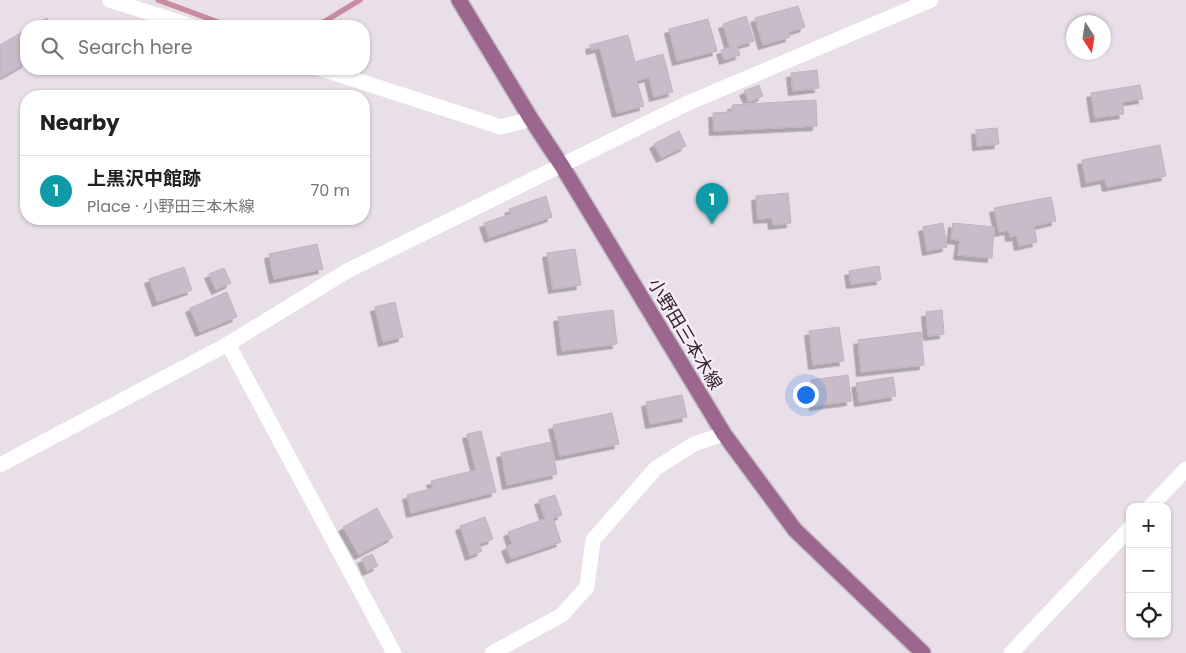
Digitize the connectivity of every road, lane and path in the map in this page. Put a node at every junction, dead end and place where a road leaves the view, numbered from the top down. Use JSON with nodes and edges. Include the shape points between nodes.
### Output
{"nodes":[{"id":1,"x":110,"y":0,"type":"edge"},
{"id":2,"x":459,"y":0,"type":"edge"},
{"id":3,"x":931,"y":0,"type":"edge"},
{"id":4,"x":172,"y":20,"type":"edge"},
{"id":5,"x":341,"y":75,"type":"edge"},
{"id":6,"x":531,"y":119,"type":"junction"},
{"id":7,"x":562,"y":166,"type":"junction"},
{"id":8,"x":228,"y":344,"type":"junction"},
{"id":9,"x":724,"y":434,"type":"junction"},
{"id":10,"x":0,"y":465,"type":"edge"},
{"id":11,"x":1186,"y":469,"type":"edge"},
{"id":12,"x":1154,"y":503,"type":"edge"},
{"id":13,"x":1126,"y":532,"type":"edge"},
{"id":14,"x":394,"y":653,"type":"edge"},
{"id":15,"x":492,"y":653,"type":"edge"},
{"id":16,"x":923,"y":653,"type":"edge"},
{"id":17,"x":1011,"y":653,"type":"edge"}],
"edges":[{"from":1,"to":4,"type":"street"},
{"from":2,"to":6,"type":"main road","name":"小野田三本木線"},
{"from":3,"to":7,"type":"street","via":[[688,103]]},
{"from":5,"to":6,"type":"street","via":[[501,127]]},
{"from":6,"to":7,"type":"main road","name":"小野田三本木線"},
{"from":7,"to":8,"type":"street","via":[[347,271]]},
{"from":7,"to":9,"type":"main road","name":"小野田三本木線"},
{"from":8,"to":10,"type":"street"},
{"from":8,"to":14,"type":"street"},
{"from":9,"to":15,"type":"street","via":[[694,444],[656,468],[593,540],[587,588],[562,614]]},
{"from":9,"to":16,"type":"main road","name":"小野田三本木線","via":[[795,530]]},
{"from":11,"to":12,"type":"street"},
{"from":13,"to":17,"type":"street"}]}
